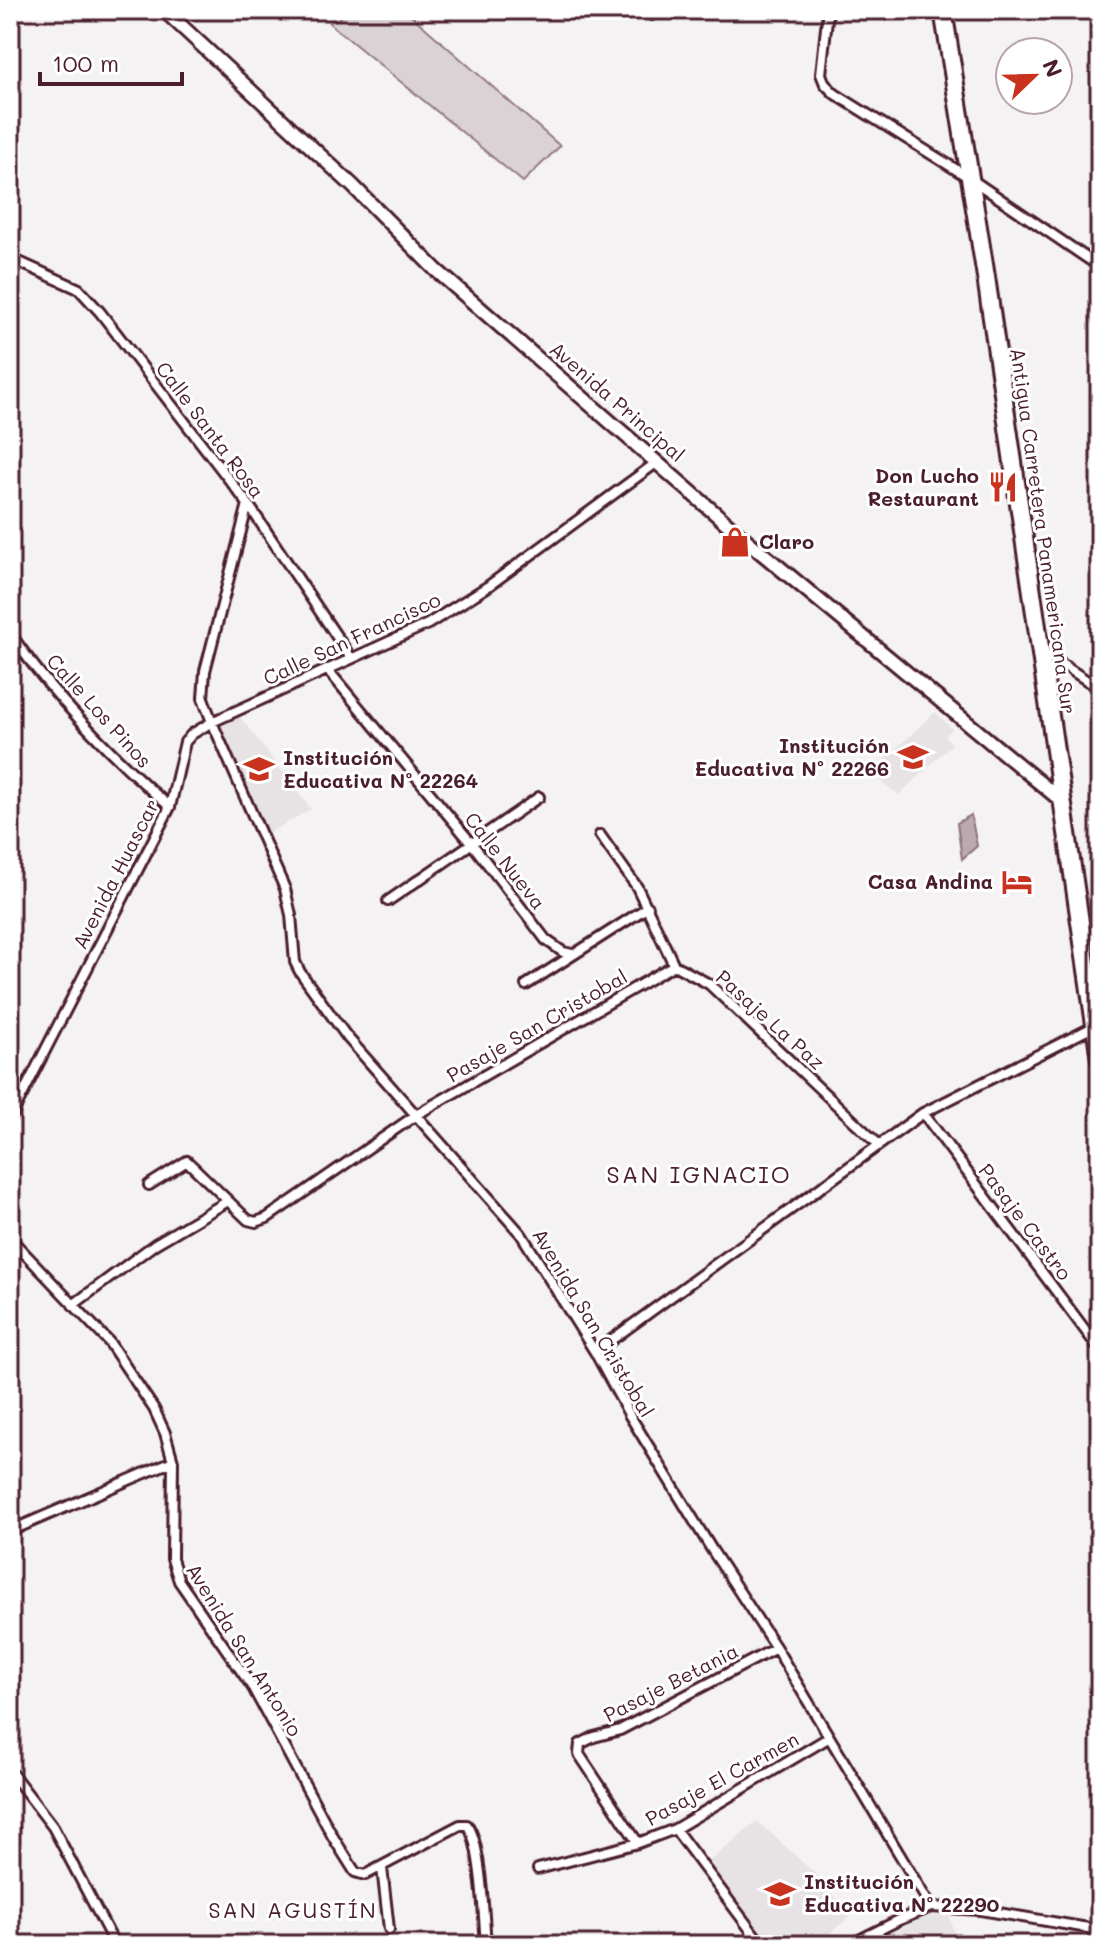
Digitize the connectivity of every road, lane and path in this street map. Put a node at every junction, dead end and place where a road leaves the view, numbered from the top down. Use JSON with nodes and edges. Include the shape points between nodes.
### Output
{"nodes":[{"id":1,"x":165,"y":10,"type":"edge"},
{"id":2,"x":646,"y":10,"type":"edge"},
{"id":3,"x":661,"y":10,"type":"edge"},
{"id":4,"x":828,"y":10,"type":"edge"},
{"id":5,"x":943,"y":10,"type":"edge"},
{"id":6,"x":1089,"y":10,"type":"edge"},
{"id":7,"x":1100,"y":20,"type":"edge"},
{"id":8,"x":968,"y":177,"type":"junction"},
{"id":9,"x":10,"y":258,"type":"edge"},
{"id":10,"x":1100,"y":267,"type":"edge"},
{"id":11,"x":656,"y":463,"type":"junction"},
{"id":12,"x":248,"y":504,"type":"junction"},
{"id":13,"x":10,"y":633,"type":"edge"},
{"id":14,"x":1040,"y":650,"type":"junction"},
{"id":15,"x":351,"y":658,"type":"junction"},
{"id":16,"x":327,"y":669,"type":"junction"},
{"id":17,"x":1100,"y":689,"type":"edge"},
{"id":18,"x":212,"y":722,"type":"junction"},
{"id":19,"x":539,"y":797,"type":"dead end"},
{"id":20,"x":1063,"y":802,"type":"junction"},
{"id":21,"x":170,"y":807,"type":"junction"},
{"id":22,"x":600,"y":835,"type":"dead end"},
{"id":23,"x":473,"y":845,"type":"junction"},
{"id":24,"x":388,"y":901,"type":"dead end"},
{"id":25,"x":648,"y":907,"type":"junction"},
{"id":26,"x":572,"y":954,"type":"junction"},
{"id":27,"x":674,"y":965,"type":"junction"},
{"id":28,"x":526,"y":985,"type":"dead end"},
{"id":29,"x":1098,"y":1025,"type":"edge"},
{"id":30,"x":1100,"y":1059,"type":"edge"},
{"id":31,"x":923,"y":1113,"type":"junction"},
{"id":32,"x":416,"y":1115,"type":"junction"},
{"id":33,"x":10,"y":1119,"type":"edge"},
{"id":34,"x":878,"y":1144,"type":"junction"},
{"id":35,"x":149,"y":1185,"type":"dead end"},
{"id":36,"x":228,"y":1201,"type":"junction"},
{"id":37,"x":10,"y":1238,"type":"edge"},
{"id":38,"x":73,"y":1305,"type":"junction"},
{"id":39,"x":1100,"y":1350,"type":"edge"},
{"id":40,"x":595,"y":1352,"type":"junction"},
{"id":41,"x":173,"y":1461,"type":"junction"},
{"id":42,"x":10,"y":1531,"type":"edge"},
{"id":43,"x":776,"y":1648,"type":"junction"},
{"id":44,"x":828,"y":1738,"type":"junction"},
{"id":45,"x":10,"y":1771,"type":"edge"},
{"id":46,"x":675,"y":1829,"type":"junction"},
{"id":47,"x":638,"y":1843,"type":"junction"},
{"id":48,"x":382,"y":1868,"type":"junction"},
{"id":49,"x":538,"y":1869,"type":"dead end"},
{"id":50,"x":931,"y":1907,"type":"junction"},
{"id":51,"x":389,"y":1929,"type":"dead end"},
{"id":52,"x":1100,"y":1930,"type":"edge"},
{"id":53,"x":115,"y":1945,"type":"edge"},
{"id":54,"x":486,"y":1945,"type":"edge"},
{"id":55,"x":762,"y":1945,"type":"edge"},
{"id":56,"x":849,"y":1945,"type":"edge"}],
"edges":[{"from":1,"to":11,"type":"main road","name":"Avenida Principal","via":[[436,270]]},
{"from":2,"to":3,"type":"street","via":[[652,15]]},
{"from":4,"to":8,"type":"street","via":[[821,74],[825,84]]},
{"from":5,"to":8,"type":"highway","name":"Antigua Carretera Panamericana Sur"},
{"from":6,"to":7,"type":"street"},
{"from":8,"to":10,"type":"street"},
{"from":8,"to":14,"type":"highway","name":"Antigua Carretera Panamericana Sur"},
{"from":9,"to":12,"type":"street","name":"Calle Santa Rosa","via":[[79,289]]},
{"from":11,"to":15,"type":"street","name":"Calle San Francisco","via":[[487,587],[440,617]]},
{"from":11,"to":20,"type":"main road","name":"Avenida Principal"},
{"from":12,"to":15,"type":"street","name":"Calle Santa Rosa"},
{"from":12,"to":18,"type":"street","via":[[205,671],[203,698]]},
{"from":13,"to":21,"type":"street","name":"Calle Los Pinos","via":[[67,706]]},
{"from":14,"to":17,"type":"street"},
{"from":14,"to":20,"type":"highway","name":"Antigua Carretera Panamericana Sur"},
{"from":15,"to":16,"type":"street","name":"Calle San Francisco"},
{"from":16,"to":18,"type":"street","name":"Calle San Francisco"},
{"from":16,"to":23,"type":"street","name":"Calle Nueva"},
{"from":18,"to":21,"type":"street","name":"Avenida Huascar","via":[[185,742]]},
{"from":18,"to":32,"type":"street","name":"Avenida San Cristobal","via":[[285,889],[295,962],[347,1037]]},
{"from":19,"to":23,"type":"street"},
{"from":20,"to":29,"type":"highway","name":"Antigua Carretera Panamericana Sur"},
{"from":21,"to":33,"type":"street","name":"Avenida Huascar"},
{"from":22,"to":25,"type":"street"},
{"from":23,"to":24,"type":"street"},
{"from":23,"to":26,"type":"street","name":"Calle Nueva","via":[[546,940]]},
{"from":25,"to":26,"type":"street"},
{"from":25,"to":27,"type":"street"},
{"from":26,"to":28,"type":"street"},
{"from":27,"to":32,"type":"street","name":"Pasaje San Cristobal"},
{"from":27,"to":34,"type":"street","name":"Pasaje La Paz","via":[[709,984]]},
{"from":29,"to":30,"type":"highway","name":"Antigua Carretera Panamericana Sur"},
{"from":29,"to":31,"type":"street"},
{"from":31,"to":34,"type":"street"},
{"from":31,"to":39,"type":"street","name":"Pasaje Castro"},
{"from":32,"to":36,"type":"street","name":"Pasaje San Cristobal","via":[[267,1218],[248,1220]]},
{"from":32,"to":40,"type":"street","name":"Avenida San Cristobal","via":[[521,1234]]},
{"from":34,"to":40,"type":"street"},
{"from":35,"to":36,"type":"street","name":"Pasaje San Cristobal","via":[[187,1161]]},
{"from":36,"to":38,"type":"street","via":[[155,1244]]},
{"from":37,"to":38,"type":"street","name":"Avenida San Antonio"},
{"from":38,"to":41,"type":"street","name":"Avenida San Antonio","via":[[109,1342],[154,1409]]},
{"from":40,"to":43,"type":"street","name":"Avenida San Cristobal"},
{"from":41,"to":42,"type":"street"},
{"from":41,"to":48,"type":"street","name":"Avenida San Antonio","via":[[172,1559],[179,1581],[253,1688],[355,1872]]},
{"from":43,"to":44,"type":"street","name":"Avenida San Cristobal"},
{"from":43,"to":47,"type":"street","name":"Pasaje Betania","via":[[620,1730],[580,1744],[579,1754]]},
{"from":44,"to":46,"type":"street","name":"Pasaje El Carmen"},
{"from":44,"to":50,"type":"street","name":"Avenida San Cristobal"},
{"from":45,"to":53,"type":"street","via":[[53,1827]]},
{"from":46,"to":47,"type":"street","name":"Pasaje El Carmen"},
{"from":46,"to":55,"type":"street"},
{"from":47,"to":49,"type":"street","name":"Pasaje El Carmen"},
{"from":48,"to":51,"type":"street"},
{"from":48,"to":54,"type":"street","via":[[467,1825],[481,1885]]},
{"from":50,"to":52,"type":"street"},
{"from":50,"to":56,"type":"street"}]}
